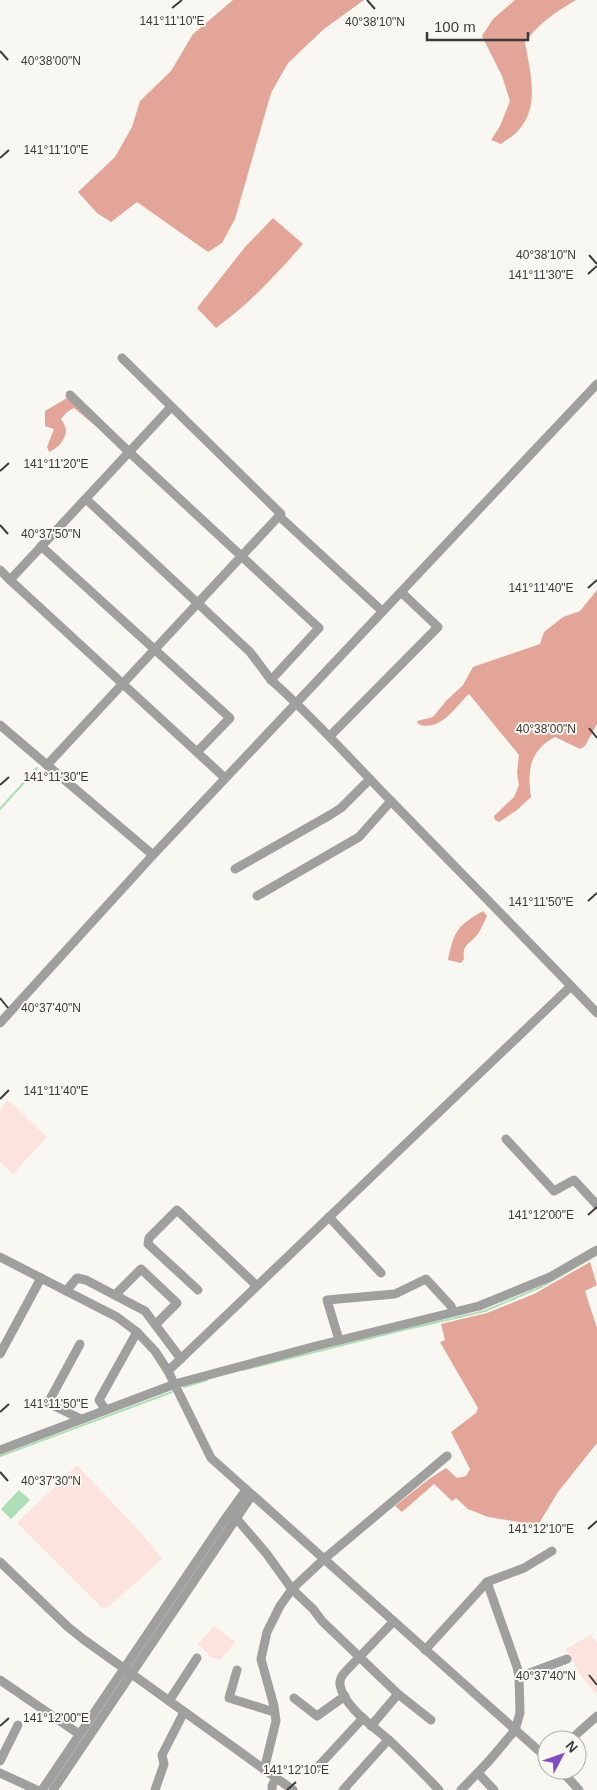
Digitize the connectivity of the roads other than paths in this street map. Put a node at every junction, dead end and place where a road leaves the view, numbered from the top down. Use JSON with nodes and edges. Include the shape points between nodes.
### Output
{"nodes":[{"id":1,"x":122,"y":358,"type":"dead end"},
{"id":2,"x":597,"y":384,"type":"edge"},
{"id":3,"x":70,"y":395,"type":"dead end"},
{"id":4,"x":171,"y":407,"type":"junction"},
{"id":5,"x":129,"y":452,"type":"junction"},
{"id":6,"x":86,"y":499,"type":"junction"},
{"id":7,"x":280,"y":516,"type":"junction"},
{"id":8,"x":41,"y":546,"type":"junction"},
{"id":9,"x":241,"y":556,"type":"junction"},
{"id":10,"x":0,"y":570,"type":"edge"},
{"id":11,"x":10,"y":580,"type":"junction"},
{"id":12,"x":401,"y":592,"type":"junction"},
{"id":13,"x":198,"y":603,"type":"junction"},
{"id":14,"x":382,"y":612,"type":"junction"},
{"id":15,"x":154,"y":650,"type":"junction"},
{"id":16,"x":271,"y":680,"type":"junction"},
{"id":17,"x":122,"y":683,"type":"junction"},
{"id":18,"x":297,"y":703,"type":"junction"},
{"id":19,"x":0,"y":725,"type":"edge"},
{"id":20,"x":330,"y":736,"type":"junction"},
{"id":21,"x":197,"y":752,"type":"junction"},
{"id":22,"x":47,"y":765,"type":"junction"},
{"id":23,"x":225,"y":778,"type":"junction"},
{"id":24,"x":370,"y":779,"type":"junction"},
{"id":25,"x":391,"y":801,"type":"junction"},
{"id":26,"x":153,"y":855,"type":"junction"},
{"id":27,"x":235,"y":869,"type":"dead end"},
{"id":28,"x":257,"y":896,"type":"dead end"},
{"id":29,"x":571,"y":986,"type":"junction"},
{"id":30,"x":597,"y":1013,"type":"edge"},
{"id":31,"x":0,"y":1022,"type":"edge"},
{"id":32,"x":506,"y":1139,"type":"dead end"},
{"id":33,"x":597,"y":1205,"type":"edge"},
{"id":34,"x":329,"y":1217,"type":"junction"},
{"id":35,"x":597,"y":1250,"type":"edge"},
{"id":36,"x":0,"y":1257,"type":"edge"},
{"id":37,"x":381,"y":1273,"type":"dead end"},
{"id":38,"x":41,"y":1278,"type":"junction"},
{"id":39,"x":256,"y":1285,"type":"junction"},
{"id":40,"x":198,"y":1290,"type":"dead end"},
{"id":41,"x":66,"y":1291,"type":"junction"},
{"id":42,"x":116,"y":1294,"type":"junction"},
{"id":43,"x":453,"y":1312,"type":"junction"},
{"id":44,"x":156,"y":1324,"type":"junction"},
{"id":45,"x":137,"y":1332,"type":"junction"},
{"id":46,"x":339,"y":1340,"type":"junction"},
{"id":47,"x":80,"y":1344,"type":"dead end"},
{"id":48,"x":0,"y":1354,"type":"edge"},
{"id":49,"x":181,"y":1359,"type":"junction"},
{"id":50,"x":168,"y":1370,"type":"junction"},
{"id":51,"x":175,"y":1384,"type":"junction"},
{"id":52,"x":105,"y":1410,"type":"junction"},
{"id":53,"x":81,"y":1419,"type":"junction"},
{"id":54,"x":0,"y":1450,"type":"edge"},
{"id":55,"x":447,"y":1456,"type":"dead end"},
{"id":56,"x":249,"y":1493,"type":"junction"},
{"id":57,"x":236,"y":1518,"type":"junction"},
{"id":58,"x":552,"y":1552,"type":"dead end"},
{"id":59,"x":324,"y":1559,"type":"junction"},
{"id":60,"x":2,"y":1567,"type":"edge"},
{"id":61,"x":487,"y":1582,"type":"junction"},
{"id":62,"x":292,"y":1589,"type":"junction"},
{"id":63,"x":393,"y":1622,"type":"junction"},
{"id":64,"x":425,"y":1650,"type":"junction"},
{"id":65,"x":358,"y":1656,"type":"junction"},
{"id":66,"x":197,"y":1658,"type":"dead end"},
{"id":67,"x":567,"y":1659,"type":"dead end"},
{"id":68,"x":236,"y":1670,"type":"dead end"},
{"id":69,"x":128,"y":1671,"type":"junction"},
{"id":70,"x":519,"y":1677,"type":"junction"},
{"id":71,"x":0,"y":1680,"type":"edge"},
{"id":72,"x":398,"y":1694,"type":"junction"},
{"id":73,"x":345,"y":1696,"type":"junction"},
{"id":74,"x":294,"y":1698,"type":"dead end"},
{"id":75,"x":169,"y":1702,"type":"junction"},
{"id":76,"x":184,"y":1712,"type":"junction"},
{"id":77,"x":274,"y":1712,"type":"junction"},
{"id":78,"x":597,"y":1716,"type":"edge"},
{"id":79,"x":363,"y":1718,"type":"junction"},
{"id":80,"x":431,"y":1720,"type":"dead end"},
{"id":81,"x":18,"y":1725,"type":"dead end"},
{"id":82,"x":371,"y":1726,"type":"junction"},
{"id":83,"x":515,"y":1730,"type":"junction"},
{"id":84,"x":581,"y":1730,"type":"edge"},
{"id":85,"x":79,"y":1734,"type":"junction"},
{"id":86,"x":388,"y":1740,"type":"junction"},
{"id":87,"x":537,"y":1749,"type":"edge"},
{"id":88,"x":0,"y":1761,"type":"edge"},
{"id":89,"x":264,"y":1770,"type":"junction"},
{"id":90,"x":314,"y":1771,"type":"dead end"},
{"id":91,"x":0,"y":1773,"type":"edge"},
{"id":92,"x":478,"y":1773,"type":"junction"},
{"id":93,"x":276,"y":1778,"type":"junction"},
{"id":94,"x":570,"y":1780,"type":"edge"},
{"id":95,"x":36,"y":1790,"type":"edge"},
{"id":96,"x":42,"y":1790,"type":"edge"},
{"id":97,"x":53,"y":1790,"type":"edge"},
{"id":98,"x":155,"y":1790,"type":"edge"},
{"id":99,"x":272,"y":1790,"type":"edge"},
{"id":100,"x":293,"y":1790,"type":"edge"},
{"id":101,"x":343,"y":1790,"type":"edge"},
{"id":102,"x":439,"y":1790,"type":"edge"},
{"id":103,"x":461,"y":1790,"type":"edge"},
{"id":104,"x":494,"y":1790,"type":"edge"},
{"id":105,"x":579,"y":1790,"type":"edge"}],
"edges":[{"from":1,"to":4,"type":"street"},
{"from":2,"to":12,"type":"street"},
{"from":3,"to":5,"type":"street"},
{"from":4,"to":5,"type":"street"},
{"from":4,"to":7,"type":"street","via":[[282,514]]},
{"from":5,"to":6,"type":"street"},
{"from":5,"to":9,"type":"street"},
{"from":6,"to":8,"type":"street"},
{"from":6,"to":13,"type":"street"},
{"from":7,"to":9,"type":"street"},
{"from":7,"to":14,"type":"street"},
{"from":8,"to":11,"type":"street"},
{"from":8,"to":15,"type":"street"},
{"from":9,"to":13,"type":"street"},
{"from":9,"to":16,"type":"street","via":[[319,628]]},
{"from":10,"to":11,"type":"street"},
{"from":11,"to":17,"type":"street"},
{"from":12,"to":14,"type":"street"},
{"from":12,"to":20,"type":"street","via":[[438,627]]},
{"from":13,"to":15,"type":"street"},
{"from":13,"to":16,"type":"street","via":[[250,652]]},
{"from":14,"to":18,"type":"street"},
{"from":15,"to":17,"type":"street"},
{"from":15,"to":21,"type":"street","via":[[230,718]]},
{"from":16,"to":18,"type":"street"},
{"from":17,"to":21,"type":"street"},
{"from":17,"to":22,"type":"street"},
{"from":18,"to":20,"type":"street"},
{"from":18,"to":23,"type":"street"},
{"from":19,"to":22,"type":"street"},
{"from":20,"to":24,"type":"street"},
{"from":21,"to":23,"type":"street"},
{"from":22,"to":26,"type":"street"},
{"from":23,"to":26,"type":"street"},
{"from":24,"to":25,"type":"street"},
{"from":24,"to":27,"type":"street","via":[[330,816]]},
{"from":25,"to":28,"type":"street","via":[[359,837]]},
{"from":25,"to":29,"type":"street"},
{"from":26,"to":31,"type":"street"},
{"from":29,"to":30,"type":"street"},
{"from":29,"to":34,"type":"street"},
{"from":32,"to":33,"type":"street","via":[[554,1191],[574,1180]]},
{"from":34,"to":37,"type":"street"},
{"from":34,"to":39,"type":"street"},
{"from":35,"to":43,"type":"street","via":[[530,1286],[479,1306]]},
{"from":36,"to":38,"type":"street"},
{"from":38,"to":41,"type":"street"},
{"from":38,"to":48,"type":"street"},
{"from":39,"to":40,"type":"street","via":[[176,1210],[149,1238],[148,1244]]},
{"from":39,"to":49,"type":"street"},
{"from":41,"to":42,"type":"street","via":[[77,1278]]},
{"from":41,"to":45,"type":"street","via":[[117,1317]]},
{"from":42,"to":44,"type":"street","via":[[145,1311]]},
{"from":42,"to":44,"type":"street","via":[[141,1269],[177,1303]]},
{"from":43,"to":46,"type":"street"},
{"from":43,"to":46,"type":"street","via":[[426,1279],[395,1294],[327,1300]]},
{"from":44,"to":49,"type":"street"},
{"from":45,"to":50,"type":"street"},
{"from":45,"to":52,"type":"street","via":[[99,1400]]},
{"from":46,"to":51,"type":"street"},
{"from":47,"to":53,"type":"street","via":[[48,1403]]},
{"from":49,"to":50,"type":"street"},
{"from":50,"to":51,"type":"street"},
{"from":51,"to":52,"type":"street"},
{"from":51,"to":56,"type":"street","via":[[212,1458]]},
{"from":52,"to":53,"type":"street"},
{"from":53,"to":54,"type":"street"},
{"from":55,"to":59,"type":"street"},
{"from":56,"to":57,"type":"street"},
{"from":56,"to":59,"type":"street"},
{"from":56,"to":69,"type":"street","via":[[223,1522]]},
{"from":57,"to":62,"type":"street"},
{"from":57,"to":69,"type":"street"},
{"from":58,"to":61,"type":"street","via":[[524,1568]]},
{"from":59,"to":62,"type":"street"},
{"from":59,"to":63,"type":"street"},
{"from":60,"to":69,"type":"street","via":[[68,1627]]},
{"from":61,"to":64,"type":"street"},
{"from":61,"to":70,"type":"street"},
{"from":62,"to":65,"type":"street"},
{"from":62,"to":77,"type":"street","via":[[267,1632],[262,1651],[262,1666]]},
{"from":63,"to":64,"type":"street"},
{"from":63,"to":65,"type":"street"},
{"from":64,"to":83,"type":"street"},
{"from":65,"to":72,"type":"street"},
{"from":65,"to":73,"type":"street","via":[[340,1678]]},
{"from":66,"to":75,"type":"street"},
{"from":67,"to":70,"type":"street"},
{"from":68,"to":77,"type":"street","via":[[229,1698]]},
{"from":69,"to":75,"type":"street"},
{"from":69,"to":85,"type":"street"},
{"from":69,"to":97,"type":"street"},
{"from":70,"to":83,"type":"street","via":[[520,1713]]},
{"from":71,"to":85,"type":"street"},
{"from":72,"to":80,"type":"street"},
{"from":72,"to":82,"type":"street"},
{"from":73,"to":74,"type":"street","via":[[317,1716]]},
{"from":73,"to":79,"type":"street"},
{"from":75,"to":76,"type":"street"},
{"from":76,"to":89,"type":"street"},
{"from":76,"to":98,"type":"street","via":[[162,1755],[164,1764]]},
{"from":77,"to":89,"type":"street","via":[[275,1730]]},
{"from":78,"to":84,"type":"street"},
{"from":79,"to":82,"type":"street"},
{"from":79,"to":90,"type":"street"},
{"from":81,"to":88,"type":"street"},
{"from":82,"to":86,"type":"street"},
{"from":83,"to":87,"type":"street"},
{"from":83,"to":92,"type":"street"},
{"from":85,"to":96,"type":"street"},
{"from":86,"to":101,"type":"street"},
{"from":86,"to":102,"type":"street"},
{"from":89,"to":93,"type":"street"},
{"from":91,"to":95,"type":"street"},
{"from":92,"to":103,"type":"street"},
{"from":92,"to":104,"type":"street"},
{"from":93,"to":99,"type":"street"},
{"from":93,"to":100,"type":"street"},
{"from":94,"to":105,"type":"street"}]}
